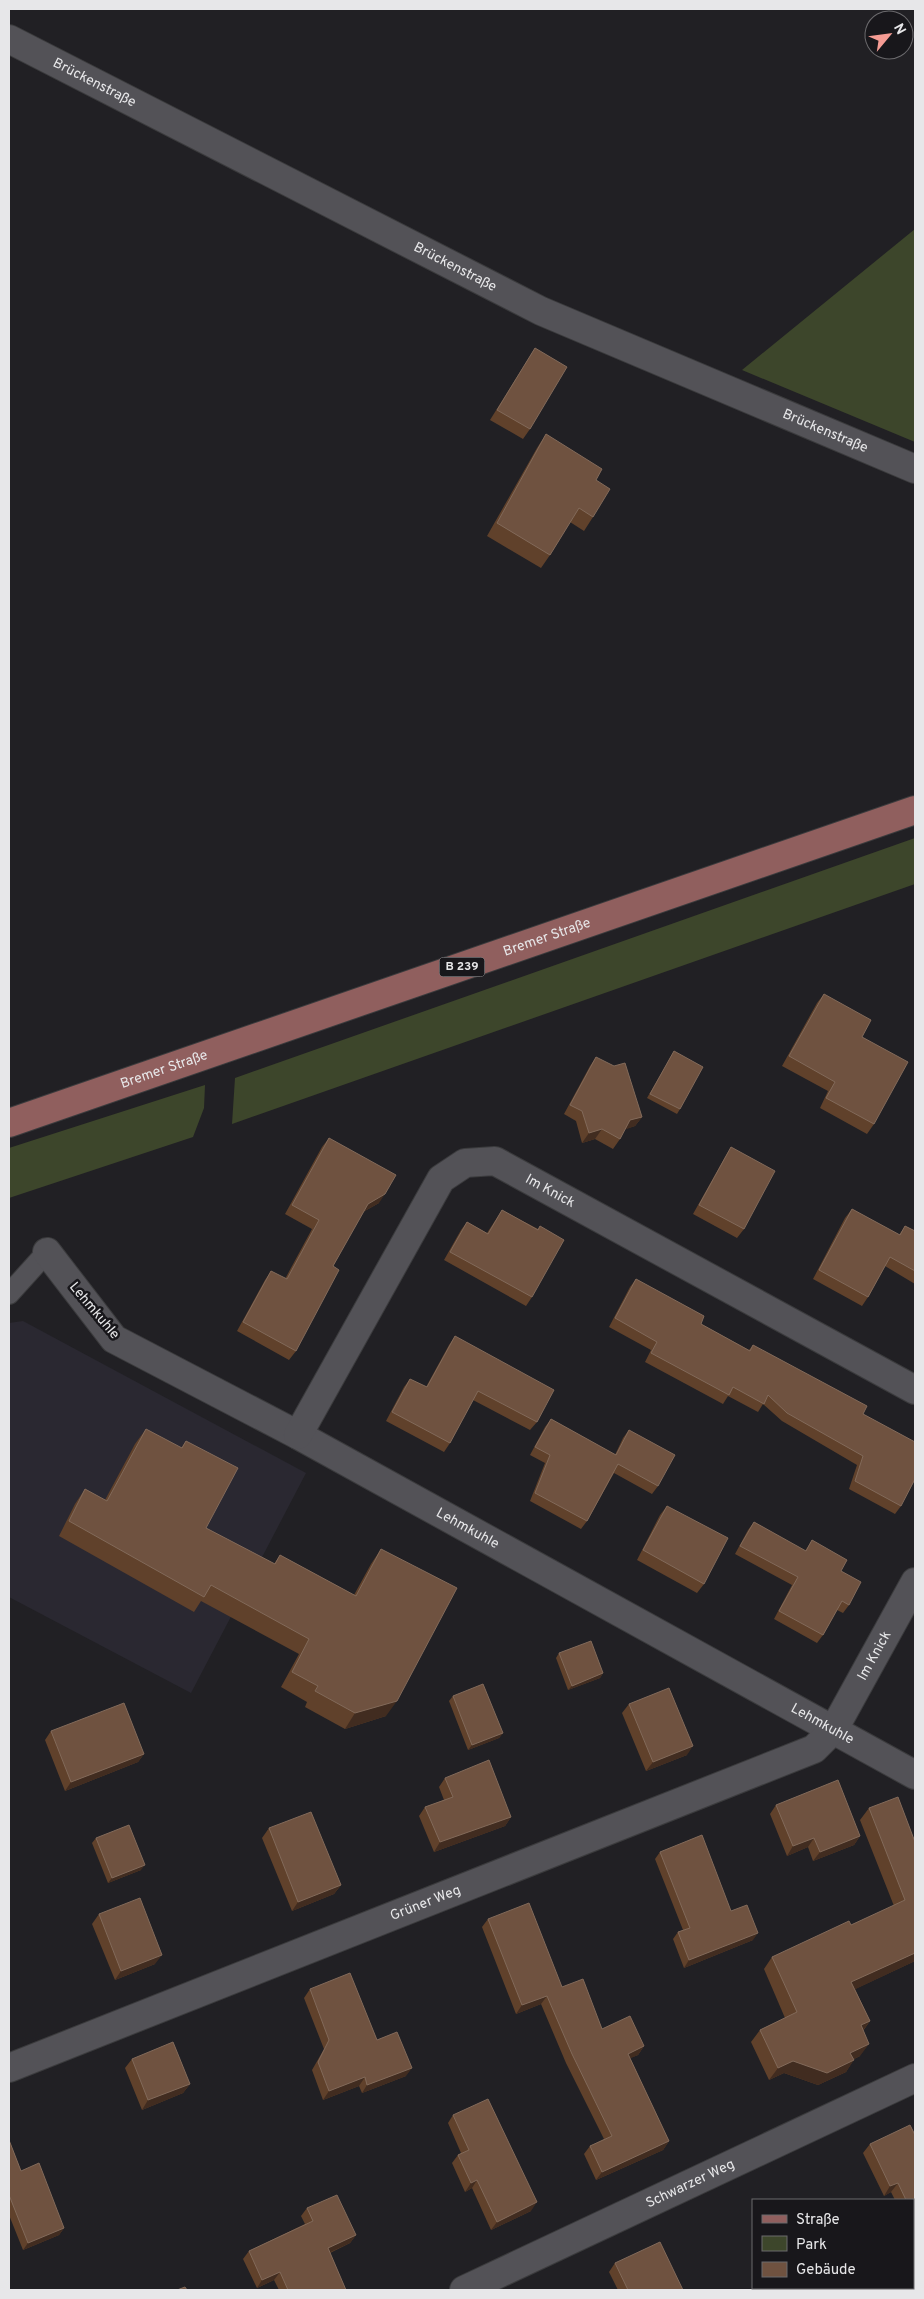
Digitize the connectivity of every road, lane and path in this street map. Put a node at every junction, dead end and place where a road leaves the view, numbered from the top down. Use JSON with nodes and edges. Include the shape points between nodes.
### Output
{"nodes":[{"id":1,"x":9,"y":39,"type":"edge"},
{"id":2,"x":915,"y":469,"type":"edge"},
{"id":3,"x":915,"y":810,"type":"edge"},
{"id":4,"x":9,"y":1123,"type":"edge"},
{"id":5,"x":47,"y":1252,"type":"joint"},
{"id":6,"x":9,"y":1294,"type":"edge"},
{"id":7,"x":915,"y":1390,"type":"edge"},
{"id":8,"x":298,"y":1435,"type":"junction"},
{"id":9,"x":915,"y":1582,"type":"edge"},
{"id":10,"x":834,"y":1729,"type":"junction"},
{"id":11,"x":915,"y":1775,"type":"edge"},
{"id":12,"x":9,"y":2068,"type":"edge"},
{"id":13,"x":915,"y":2078,"type":"edge"},
{"id":14,"x":464,"y":2290,"type":"edge"}],
"edges":[{"from":1,"to":2,"type":"street","name":"Brückenstraße","via":[[541,311]]},
{"from":3,"to":4,"type":"main road","name":"Bremer Straße","number":"B 239"},
{"from":5,"to":6,"type":"lane"},
{"from":5,"to":8,"type":"street","name":"Lehmkuhle","via":[[114,1339]]},
{"from":7,"to":8,"type":"street","name":"Im Knick","via":[[494,1161],[464,1163],[441,1179]]},
{"from":8,"to":10,"type":"street","name":"Lehmkuhle"},
{"from":9,"to":10,"type":"street","name":"Im Knick"},
{"from":10,"to":11,"type":"street","name":"Lehmkuhle"},
{"from":10,"to":12,"type":"street","name":"Grüner Weg","via":[[814,1749]]},
{"from":13,"to":14,"type":"street","name":"Schwarzer Weg"}]}
